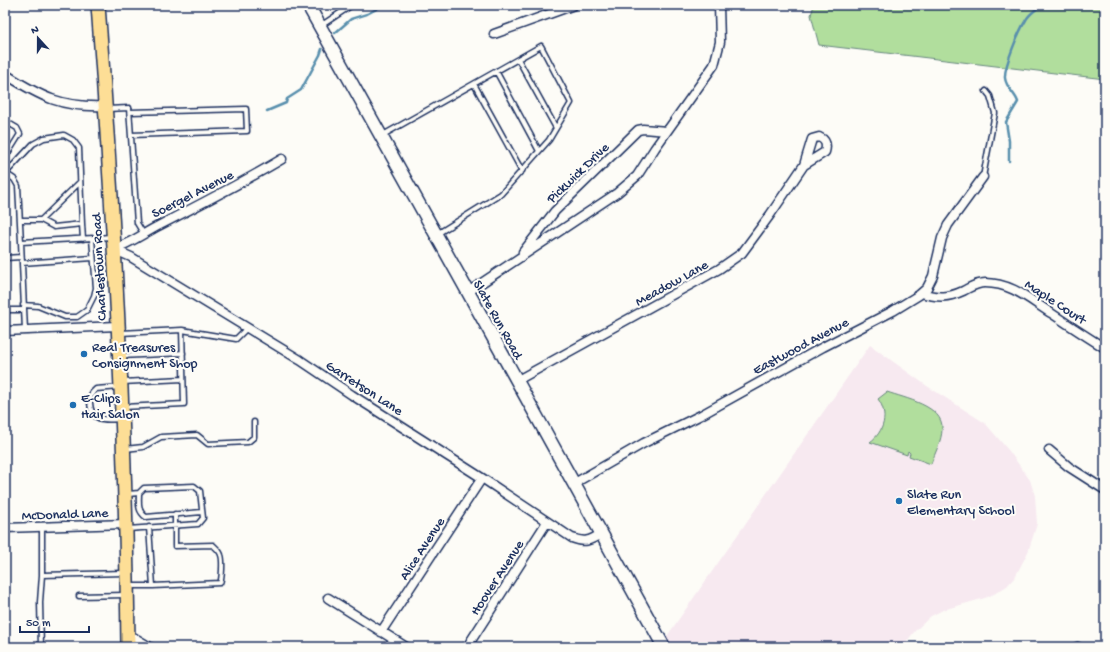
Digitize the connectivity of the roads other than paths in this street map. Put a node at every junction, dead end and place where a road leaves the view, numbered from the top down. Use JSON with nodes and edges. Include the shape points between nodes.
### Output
{"nodes":[{"id":1,"x":98,"y":5,"type":"edge"},
{"id":2,"x":308,"y":5,"type":"edge"},
{"id":3,"x":352,"y":5,"type":"edge"},
{"id":4,"x":574,"y":5,"type":"edge"},
{"id":5,"x":719,"y":5,"type":"edge"},
{"id":6,"x":320,"y":27,"type":"junction"},
{"id":7,"x":494,"y":34,"type":"dead end"},
{"id":8,"x":518,"y":59,"type":"junction"},
{"id":9,"x":496,"y":71,"type":"junction"},
{"id":10,"x":5,"y":74,"type":"edge"},
{"id":11,"x":474,"y":84,"type":"junction"},
{"id":12,"x":986,"y":91,"type":"dead end"},
{"id":13,"x":106,"y":107,"type":"junction"},
{"id":14,"x":130,"y":112,"type":"junction"},
{"id":15,"x":5,"y":120,"type":"edge"},
{"id":16,"x":556,"y":128,"type":"junction"},
{"id":17,"x":667,"y":131,"type":"junction"},
{"id":18,"x":131,"y":136,"type":"junction"},
{"id":19,"x":381,"y":136,"type":"junction"},
{"id":20,"x":539,"y":151,"type":"junction"},
{"id":21,"x":282,"y":159,"type":"dead end"},
{"id":22,"x":804,"y":165,"type":"dead end"},
{"id":23,"x":522,"y":171,"type":"junction"},
{"id":24,"x":5,"y":174,"type":"edge"},
{"id":25,"x":983,"y":177,"type":"joint"},
{"id":26,"x":80,"y":182,"type":"junction"},
{"id":27,"x":20,"y":220,"type":"junction"},
{"id":28,"x":41,"y":220,"type":"junction"},
{"id":29,"x":82,"y":224,"type":"junction"},
{"id":30,"x":143,"y":233,"type":"junction"},
{"id":31,"x":435,"y":235,"type":"junction"},
{"id":32,"x":92,"y":238,"type":"junction"},
{"id":33,"x":83,"y":239,"type":"junction"},
{"id":34,"x":21,"y":242,"type":"junction"},
{"id":35,"x":113,"y":243,"type":"junction"},
{"id":36,"x":22,"y":257,"type":"junction"},
{"id":37,"x":5,"y":258,"type":"edge"},
{"id":38,"x":93,"y":258,"type":"junction"},
{"id":39,"x":518,"y":258,"type":"junction"},
{"id":40,"x":22,"y":263,"type":"junction"},
{"id":41,"x":468,"y":292,"type":"junction"},
{"id":42,"x":922,"y":293,"type":"junction"},
{"id":43,"x":24,"y":305,"type":"junction"},
{"id":44,"x":5,"y":310,"type":"edge"},
{"id":45,"x":24,"y":310,"type":"junction"},
{"id":46,"x":247,"y":328,"type":"junction"},
{"id":47,"x":24,"y":330,"type":"junction"},
{"id":48,"x":117,"y":330,"type":"junction"},
{"id":49,"x":182,"y":330,"type":"junction"},
{"id":50,"x":5,"y":331,"type":"edge"},
{"id":51,"x":1105,"y":348,"type":"edge"},
{"id":52,"x":183,"y":353,"type":"junction"},
{"id":53,"x":119,"y":357,"type":"junction"},
{"id":54,"x":184,"y":379,"type":"junction"},
{"id":55,"x":516,"y":381,"type":"junction"},
{"id":56,"x":120,"y":385,"type":"junction"},
{"id":57,"x":121,"y":413,"type":"junction"},
{"id":58,"x":254,"y":422,"type":"dead end"},
{"id":59,"x":123,"y":449,"type":"junction"},
{"id":60,"x":1049,"y":450,"type":"dead end"},
{"id":61,"x":482,"y":478,"type":"junction"},
{"id":62,"x":573,"y":484,"type":"junction"},
{"id":63,"x":1105,"y":490,"type":"edge"},
{"id":64,"x":139,"y":493,"type":"junction"},
{"id":65,"x":125,"y":494,"type":"junction"},
{"id":66,"x":202,"y":512,"type":"junction"},
{"id":67,"x":175,"y":514,"type":"junction"},
{"id":68,"x":547,"y":522,"type":"junction"},
{"id":69,"x":126,"y":526,"type":"junction"},
{"id":70,"x":175,"y":526,"type":"junction"},
{"id":71,"x":42,"y":527,"type":"junction"},
{"id":72,"x":149,"y":527,"type":"junction"},
{"id":73,"x":5,"y":528,"type":"edge"},
{"id":74,"x":601,"y":534,"type":"junction"},
{"id":75,"x":127,"y":573,"type":"junction"},
{"id":76,"x":42,"y":575,"type":"junction"},
{"id":77,"x":153,"y":586,"type":"junction"},
{"id":78,"x":127,"y":590,"type":"junction"},
{"id":79,"x":79,"y":596,"type":"dead end"},
{"id":80,"x":328,"y":598,"type":"dead end"},
{"id":81,"x":381,"y":632,"type":"junction"},
{"id":82,"x":128,"y":640,"type":"edge"},
{"id":83,"x":41,"y":647,"type":"edge"},
{"id":84,"x":150,"y":647,"type":"edge"},
{"id":85,"x":406,"y":647,"type":"edge"},
{"id":86,"x":467,"y":647,"type":"edge"},
{"id":87,"x":664,"y":647,"type":"edge"}],
"edges":[{"from":1,"to":13,"type":"main road","name":"Charlestown Road"},
{"from":2,"to":6,"type":"street","name":"Slate Run Road"},
{"from":3,"to":6,"type":"lane"},
{"from":4,"to":7,"type":"street"},
{"from":5,"to":17,"type":"street","name":"Pickwick Drive","via":[[720,42],[714,65]]},
{"from":6,"to":19,"type":"street","name":"Slate Run Road"},
{"from":8,"to":9,"type":"lane"},
{"from":8,"to":16,"type":"lane"},
{"from":8,"to":16,"type":"lane","via":[[540,46],[571,103]]},
{"from":9,"to":11,"type":"lane"},
{"from":9,"to":20,"type":"lane"},
{"from":10,"to":13,"type":"street","via":[[52,100],[90,107]]},
{"from":11,"to":19,"type":"lane"},
{"from":11,"to":23,"type":"lane"},
{"from":12,"to":25,"type":"lane","via":[[995,113]]},
{"from":13,"to":14,"type":"lane","via":[[129,108]]},
{"from":13,"to":35,"type":"main road","name":"Charlestown Road"},
{"from":14,"to":18,"type":"lane"},
{"from":14,"to":18,"type":"lane","via":[[246,109],[246,131]]},
{"from":15,"to":24,"type":"lane","via":[[17,128],[20,134],[5,158]]},
{"from":16,"to":20,"type":"lane"},
{"from":17,"to":39,"type":"street","name":"Pickwick Drive","via":[[637,176],[617,193]]},
{"from":17,"to":39,"type":"street","name":"Pickwick Drive","via":[[638,130],[555,211]]},
{"from":18,"to":30,"type":"lane","via":[[137,223]]},
{"from":19,"to":31,"type":"street","name":"Slate Run Road"},
{"from":20,"to":23,"type":"lane"},
{"from":21,"to":30,"type":"street","name":"Soergel Avenue","via":[[240,184]]},
{"from":22,"to":55,"type":"street","name":"Meadow Lane","via":[[742,253],[719,270]]},
{"from":23,"to":31,"type":"lane","via":[[501,194]]},
{"from":24,"to":26,"type":"lane","via":[[33,144],[44,138],[64,135],[73,140],[79,148]]},
{"from":24,"to":27,"type":"lane","via":[[14,179],[18,186]]},
{"from":25,"to":42,"type":"street","name":"Eastwood Avenue","via":[[948,225],[942,238],[933,276]]},
{"from":26,"to":28,"type":"lane"},
{"from":26,"to":29,"type":"lane"},
{"from":27,"to":28,"type":"lane"},
{"from":27,"to":34,"type":"lane"},
{"from":28,"to":29,"type":"lane","via":[[54,226]]},
{"from":29,"to":33,"type":"lane"},
{"from":30,"to":35,"type":"street","name":"Soergel Avenue","via":[[123,246]]},
{"from":31,"to":41,"type":"street","name":"Slate Run Road"},
{"from":32,"to":33,"type":"lane"},
{"from":32,"to":35,"type":"lane"},
{"from":32,"to":38,"type":"lane"},
{"from":33,"to":34,"type":"lane"},
{"from":34,"to":36,"type":"lane"},
{"from":35,"to":46,"type":"street","name":"Garretson Lane","via":[[131,257]]},
{"from":35,"to":48,"type":"main road","name":"Charlestown Road"},
{"from":36,"to":37,"type":"lane"},
{"from":36,"to":40,"type":"lane"},
{"from":38,"to":40,"type":"lane"},
{"from":38,"to":43,"type":"lane","via":[[96,288],[87,310],[82,314],[77,317],[65,317],[38,306]]},
{"from":39,"to":41,"type":"street","name":"Pickwick Drive"},
{"from":40,"to":43,"type":"lane"},
{"from":41,"to":55,"type":"street","name":"Slate Run Road"},
{"from":42,"to":51,"type":"street","name":"Maple Court","via":[[943,298],[976,283],[1005,285],[1020,292]]},
{"from":42,"to":62,"type":"street","name":"Eastwood Avenue"},
{"from":43,"to":45,"type":"lane"},
{"from":44,"to":45,"type":"lane"},
{"from":45,"to":47,"type":"lane"},
{"from":46,"to":49,"type":"lane","via":[[236,339]]},
{"from":46,"to":61,"type":"street","name":"Garretson Lane"},
{"from":47,"to":48,"type":"street"},
{"from":47,"to":50,"type":"street"},
{"from":48,"to":49,"type":"lane"},
{"from":48,"to":53,"type":"main road","name":"Charlestown Road"},
{"from":49,"to":52,"type":"lane"},
{"from":52,"to":53,"type":"lane"},
{"from":52,"to":54,"type":"lane"},
{"from":53,"to":56,"type":"main road","name":"Charlestown Road"},
{"from":54,"to":56,"type":"lane"},
{"from":54,"to":57,"type":"lane","via":[[184,404]]},
{"from":55,"to":62,"type":"street","name":"Slate Run Road"},
{"from":56,"to":57,"type":"main road","name":"Charlestown Road"},
{"from":56,"to":57,"type":"lane","via":[[96,389],[91,393],[90,408],[93,415],[104,420]]},
{"from":57,"to":59,"type":"main road","name":"Charlestown Road"},
{"from":58,"to":59,"type":"lane","via":[[254,437],[248,442],[208,444],[197,435],[162,437],[143,447]]},
{"from":59,"to":65,"type":"main road","name":"Charlestown Road"},
{"from":60,"to":63,"type":"street","via":[[1069,467]]},
{"from":61,"to":68,"type":"street","name":"Garretson Lane"},
{"from":61,"to":81,"type":"street","name":"Alice Avenue"},
{"from":62,"to":74,"type":"street","name":"Slate Run Road"},
{"from":64,"to":65,"type":"lane"},
{"from":64,"to":66,"type":"lane","via":[[144,488],[194,486],[200,491]]},
{"from":64,"to":67,"type":"lane","via":[[139,508],[142,514]]},
{"from":65,"to":69,"type":"main road","name":"Charlestown Road"},
{"from":66,"to":67,"type":"lane"},
{"from":66,"to":70,"type":"lane","via":[[203,518],[198,524]]},
{"from":67,"to":70,"type":"lane"},
{"from":68,"to":74,"type":"street","name":"Garretson Lane","via":[[581,542]]},
{"from":68,"to":86,"type":"street","name":"Hoover Avenue"},
{"from":69,"to":71,"type":"street","name":"McDonald Lane"},
{"from":69,"to":72,"type":"lane"},
{"from":69,"to":75,"type":"main road","name":"Charlestown Road"},
{"from":70,"to":72,"type":"lane"},
{"from":70,"to":77,"type":"lane","via":[[175,546],[213,545],[217,549],[221,555],[222,580],[220,583]]},
{"from":71,"to":73,"type":"street","name":"McDonald Lane"},
{"from":71,"to":76,"type":"lane"},
{"from":72,"to":77,"type":"lane"},
{"from":74,"to":87,"type":"street","name":"Slate Run Road"},
{"from":75,"to":76,"type":"lane"},
{"from":75,"to":78,"type":"main road","name":"Charlestown Road"},
{"from":76,"to":83,"type":"lane"},
{"from":77,"to":78,"type":"lane"},
{"from":78,"to":79,"type":"lane"},
{"from":78,"to":82,"type":"main road","name":"Charlestown Road"},
{"from":80,"to":81,"type":"street"},
{"from":81,"to":85,"type":"street"},
{"from":82,"to":84,"type":"street"}]}
